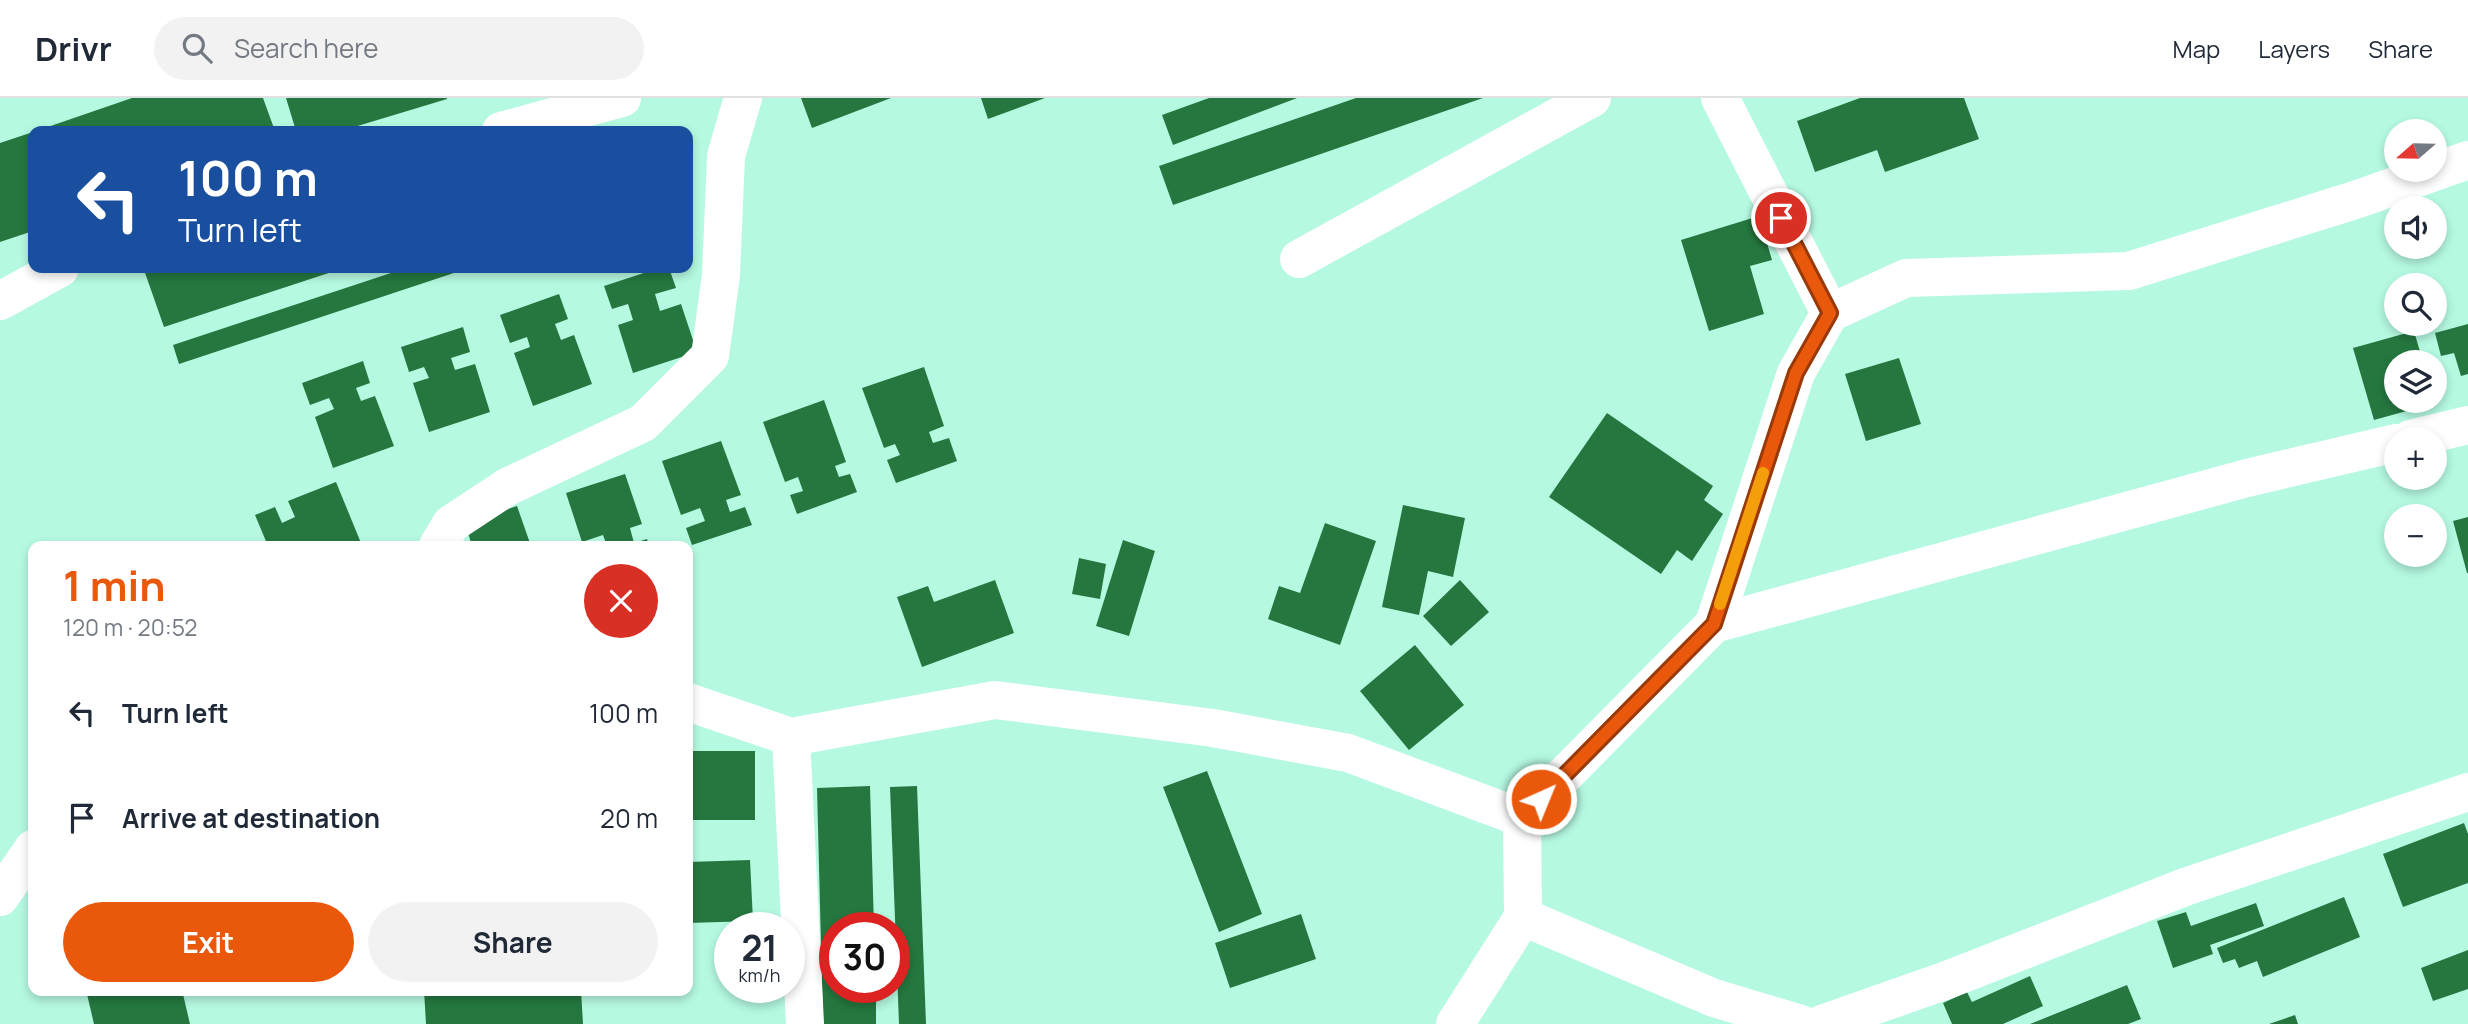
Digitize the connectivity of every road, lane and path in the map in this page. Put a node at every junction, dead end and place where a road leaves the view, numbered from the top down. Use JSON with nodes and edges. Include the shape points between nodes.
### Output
{"nodes":[{"id":1,"x":622,"y":98,"type":"edge"},
{"id":2,"x":743,"y":98,"type":"edge"},
{"id":3,"x":1592,"y":98,"type":"edge"},
{"id":4,"x":1720,"y":98,"type":"edge"},
{"id":5,"x":519,"y":126,"type":"edge"},
{"id":6,"x":2468,"y":160,"type":"edge"},
{"id":7,"x":1299,"y":259,"type":"dead end"},
{"id":8,"x":51,"y":273,"type":"edge"},
{"id":9,"x":0,"y":301,"type":"edge"},
{"id":10,"x":1830,"y":313,"type":"junction"},
{"id":11,"x":2468,"y":425,"type":"edge"},
{"id":12,"x":2447,"y":430,"type":"edge"},
{"id":13,"x":2384,"y":446,"type":"edge"},
{"id":14,"x":441,"y":541,"type":"edge"},
{"id":15,"x":1714,"y":624,"type":"junction"},
{"id":16,"x":693,"y":704,"type":"edge"},
{"id":17,"x":791,"y":737,"type":"junction"},
{"id":18,"x":2468,"y":792,"type":"edge"},
{"id":19,"x":1522,"y":818,"type":"junction"},
{"id":20,"x":28,"y":856,"type":"edge"},
{"id":21,"x":0,"y":897,"type":"edge"},
{"id":22,"x":1523,"y":917,"type":"junction"},
{"id":23,"x":805,"y":1024,"type":"edge"},
{"id":24,"x":1455,"y":1024,"type":"edge"},
{"id":25,"x":1801,"y":1024,"type":"edge"},
{"id":26,"x":1822,"y":1024,"type":"edge"}],
"edges":[{"from":1,"to":5,"type":"street"},
{"from":2,"to":14,"type":"street","via":[[726,156],[721,275],[710,356],[643,423],[507,487],[450,524]]},
{"from":3,"to":7,"type":"street"},
{"from":4,"to":10,"type":"street"},
{"from":6,"to":10,"type":"street","via":[[2129,271],[1906,278]]},
{"from":8,"to":9,"type":"street"},
{"from":10,"to":15,"type":"street","via":[[1796,373]]},
{"from":11,"to":12,"type":"street"},
{"from":13,"to":15,"type":"street","via":[[2234,482]]},
{"from":15,"to":19,"type":"street"},
{"from":16,"to":17,"type":"street"},
{"from":17,"to":19,"type":"street","via":[[995,700],[1213,727],[1348,753]]},
{"from":17,"to":23,"type":"street"},
{"from":18,"to":26,"type":"street","via":[[2185,887]]},
{"from":19,"to":22,"type":"street"},
{"from":20,"to":21,"type":"street"},
{"from":22,"to":24,"type":"street"},
{"from":22,"to":25,"type":"street","via":[[1714,998]]}]}
